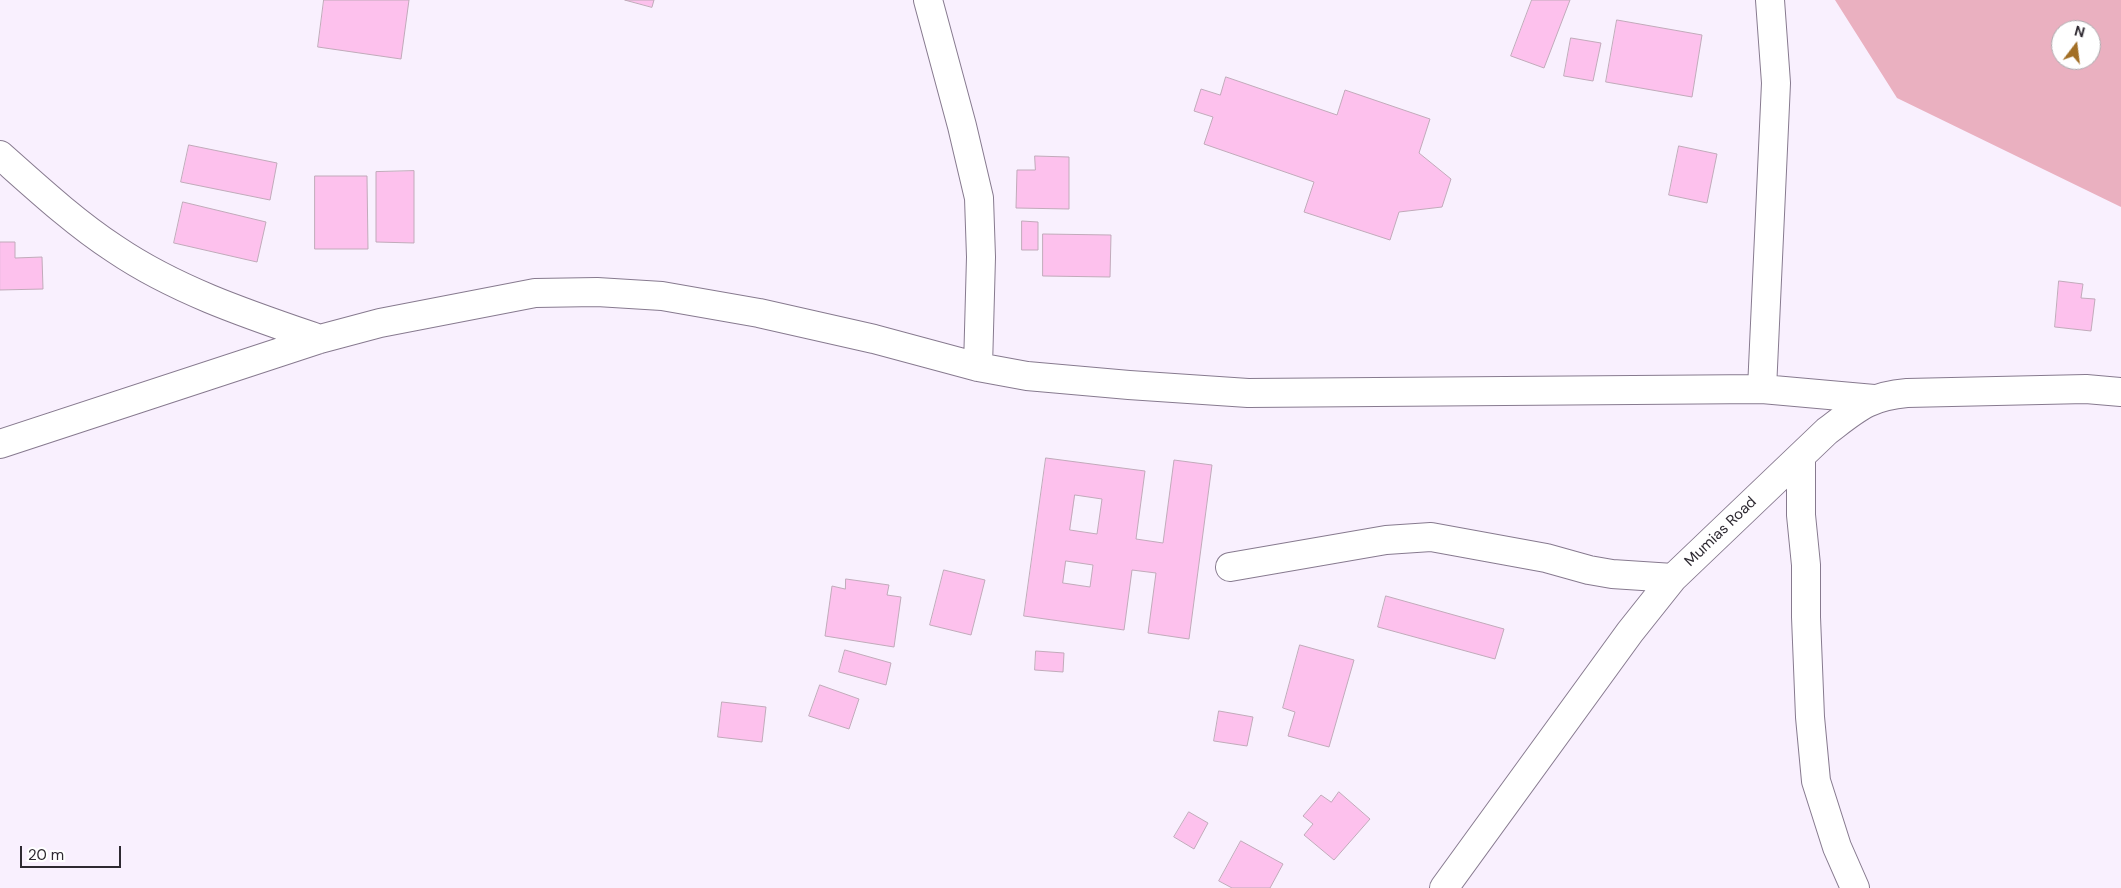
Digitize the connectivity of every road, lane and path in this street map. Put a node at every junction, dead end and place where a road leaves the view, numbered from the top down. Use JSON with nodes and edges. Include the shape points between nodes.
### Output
{"nodes":[{"id":1,"x":928,"y":0,"type":"edge"},
{"id":2,"x":1770,"y":0,"type":"edge"},
{"id":3,"x":0,"y":155,"type":"edge"},
{"id":4,"x":320,"y":339,"type":"junction"},
{"id":5,"x":978,"y":367,"type":"junction"},
{"id":6,"x":1762,"y":389,"type":"junction"},
{"id":7,"x":2121,"y":392,"type":"edge"},
{"id":8,"x":1874,"y":399,"type":"junction"},
{"id":9,"x":0,"y":444,"type":"edge"},
{"id":10,"x":1801,"y":456,"type":"junction"},
{"id":11,"x":1230,"y":567,"type":"dead end"},
{"id":12,"x":1673,"y":578,"type":"junction"},
{"id":13,"x":1444,"y":888,"type":"edge"},
{"id":14,"x":1855,"y":888,"type":"edge"}],
"edges":[{"from":1,"to":5,"type":"street","via":[[979,198]]},
{"from":2,"to":6,"type":"street","via":[[1776,83]]},
{"from":3,"to":4,"type":"street","via":[[115,250],[226,306]]},
{"from":4,"to":5,"type":"street","via":[[380,323],[535,292],[597,292],[662,296],[759,312]]},
{"from":4,"to":9,"type":"street"},
{"from":5,"to":6,"type":"street","via":[[1027,376],[1248,393]]},
{"from":6,"to":8,"type":"street"},
{"from":7,"to":8,"type":"street","name":"Mumias Road","via":[[2086,389],[1907,393]]},
{"from":8,"to":10,"type":"street","name":"Mumias Road","via":[[1853,411]]},
{"from":10,"to":12,"type":"street","name":"Mumias Road"},
{"from":10,"to":14,"type":"street","via":[[1809,690],[1816,781],[1837,847]]},
{"from":11,"to":12,"type":"street","via":[[1386,540],[1431,537],[1536,556],[1590,570]]},
{"from":12,"to":13,"type":"street","name":"Mumias Road","via":[[1630,632]]}]}
